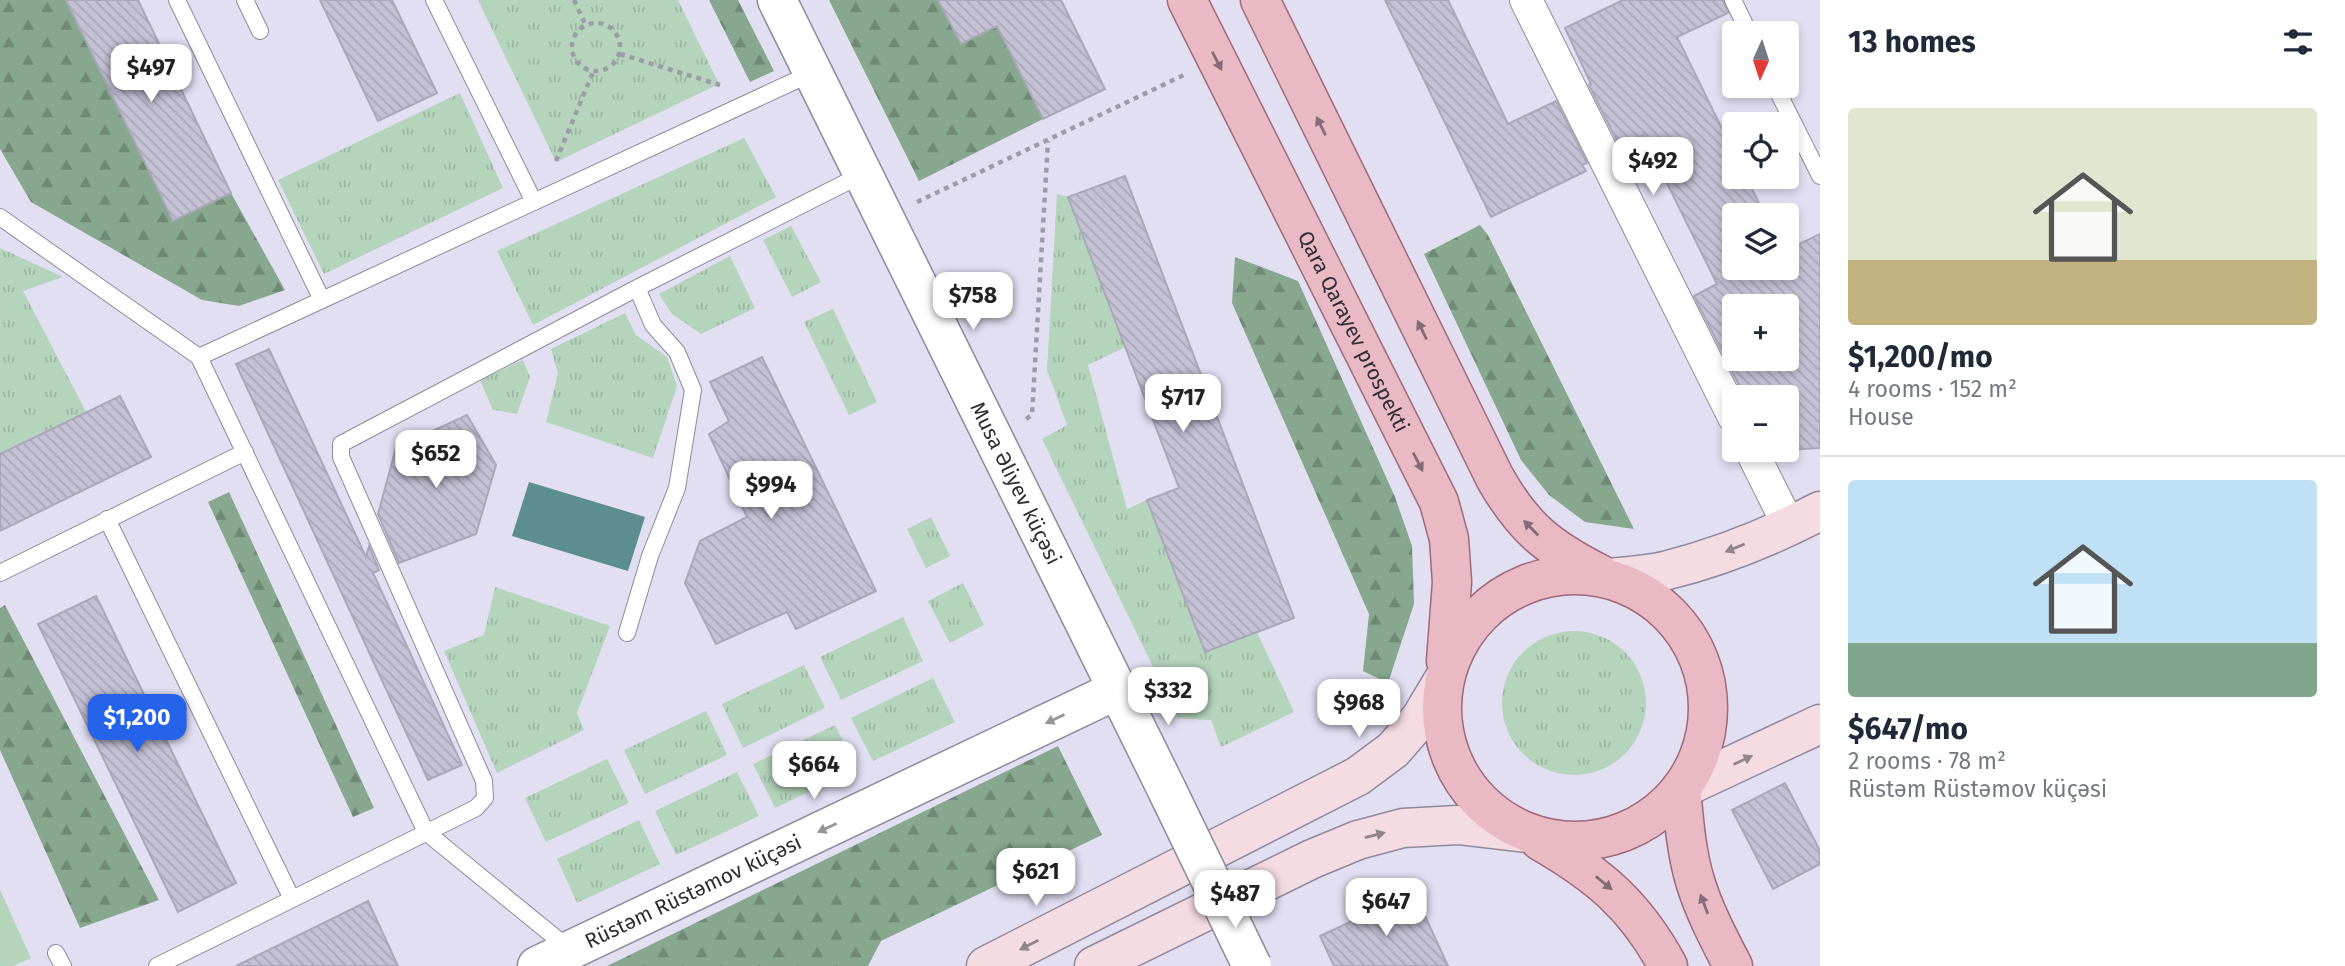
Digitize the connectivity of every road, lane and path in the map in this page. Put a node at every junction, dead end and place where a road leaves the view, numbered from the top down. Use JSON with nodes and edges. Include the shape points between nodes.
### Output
{"nodes":[{"id":1,"x":177,"y":0,"type":"edge"},
{"id":2,"x":246,"y":0,"type":"edge"},
{"id":3,"x":434,"y":0,"type":"edge"},
{"id":4,"x":574,"y":0,"type":"edge"},
{"id":5,"x":777,"y":0,"type":"edge"},
{"id":6,"x":1187,"y":0,"type":"edge"},
{"id":7,"x":1260,"y":0,"type":"edge"},
{"id":8,"x":1526,"y":0,"type":"edge"},
{"id":9,"x":1733,"y":0,"type":"edge"},
{"id":10,"x":1743,"y":21,"type":"edge"},
{"id":11,"x":586,"y":26,"type":"junction"},
{"id":12,"x":260,"y":31,"type":"dead end"},
{"id":13,"x":620,"y":54,"type":"junction"},
{"id":14,"x":1216,"y":59,"type":"junction"},
{"id":15,"x":593,"y":72,"type":"junction"},
{"id":16,"x":812,"y":73,"type":"junction"},
{"id":17,"x":765,"y":94,"type":"junction"},
{"id":18,"x":1781,"y":98,"type":"edge"},
{"id":19,"x":1048,"y":141,"type":"junction"},
{"id":20,"x":863,"y":174,"type":"junction"},
{"id":21,"x":1820,"y":176,"type":"edge"},
{"id":22,"x":534,"y":202,"type":"junction"},
{"id":23,"x":885,"y":217,"type":"junction"},
{"id":24,"x":0,"y":218,"type":"edge"},
{"id":25,"x":637,"y":288,"type":"junction"},
{"id":26,"x":322,"y":300,"type":"junction"},
{"id":27,"x":199,"y":357,"type":"junction"},
{"id":28,"x":1722,"y":393,"type":"edge"},
{"id":29,"x":992,"y":439,"type":"junction"},
{"id":30,"x":244,"y":452,"type":"junction"},
{"id":31,"x":1760,"y":462,"type":"edge"},
{"id":32,"x":107,"y":519,"type":"junction"},
{"id":33,"x":1805,"y":519,"type":"edge"},
{"id":34,"x":0,"y":573,"type":"edge"},
{"id":35,"x":1608,"y":578,"type":"junction"},
{"id":36,"x":627,"y":633,"type":"dead end"},
{"id":37,"x":1444,"y":679,"type":"junction"},
{"id":38,"x":1116,"y":690,"type":"junction"},
{"id":39,"x":1820,"y":724,"type":"edge"},
{"id":40,"x":1681,"y":789,"type":"junction"},
{"id":41,"x":426,"y":832,"type":"junction"},
{"id":42,"x":1526,"y":834,"type":"junction"},
{"id":43,"x":292,"y":899,"type":"junction"},
{"id":44,"x":554,"y":958,"type":"edge"},
{"id":45,"x":157,"y":966,"type":"edge"},
{"id":46,"x":986,"y":966,"type":"edge"},
{"id":47,"x":1094,"y":966,"type":"edge"},
{"id":48,"x":1252,"y":966,"type":"edge"},
{"id":49,"x":1668,"y":966,"type":"edge"},
{"id":50,"x":1733,"y":966,"type":"edge"}],
"edges":[{"from":1,"to":26,"type":"lane"},
{"from":2,"to":12,"type":"lane"},
{"from":3,"to":22,"type":"lane"},
{"from":4,"to":11,"type":"path"},
{"from":5,"to":16,"type":"street","name":"Musa Əliyev küçəsi"},
{"from":6,"to":14,"type":"main road","name":"Qara Qarayev prospekti"},
{"from":35,"to":7,"type":"main road","one_way":true,"via":[[1535,534],[1511,506]]},
{"from":8,"to":28,"type":"street"},
{"from":9,"to":10,"type":"lane"},
{"from":11,"to":13,"type":"path","via":[[608,25],[620,38]]},
{"from":11,"to":15,"type":"path","via":[[577,31],[572,48],[578,63]]},
{"from":13,"to":15,"type":"path","via":[[609,68]]},
{"from":13,"to":17,"type":"path"},
{"from":14,"to":19,"type":"path"},
{"from":14,"to":37,"type":"main road","name":"Qara Qarayev prospekti","one_way":true,"via":[[1439,502],[1449,539],[1452,582]]},
{"from":15,"to":22,"type":"path","via":[[556,162]]},
{"from":16,"to":17,"type":"lane"},
{"from":16,"to":20,"type":"street","name":"Musa Əliyev küçəsi"},
{"from":17,"to":22,"type":"lane"},
{"from":18,"to":21,"type":"lane"},
{"from":19,"to":23,"type":"path"},
{"from":19,"to":29,"type":"path","via":[[1032,415]]},
{"from":20,"to":23,"type":"street","name":"Musa Əliyev küçəsi"},
{"from":20,"to":25,"type":"lane"},
{"from":22,"to":26,"type":"lane"},
{"from":23,"to":29,"type":"street","name":"Musa Əliyev küçəsi"},
{"from":24,"to":27,"type":"lane"},
{"from":25,"to":36,"type":"lane","via":[[653,325],[677,352],[693,390],[677,488]]},
{"from":25,"to":41,"type":"lane","via":[[341,444],[341,457],[484,781],[485,797],[476,808]]},
{"from":26,"to":27,"type":"lane"},
{"from":27,"to":30,"type":"lane"},
{"from":29,"to":38,"type":"street","name":"Musa Əliyev küçəsi"},
{"from":30,"to":32,"type":"lane"},
{"from":30,"to":41,"type":"lane"},
{"from":31,"to":33,"type":"street"},
{"from":32,"to":34,"type":"lane"},
{"from":32,"to":43,"type":"lane"},
{"from":33,"to":35,"type":"main road","one_way":true,"via":[[1665,571]]},
{"from":35,"to":37,"type":"main road","via":[[1566,575],[1525,584],[1489,606],[1461,638]]},
{"from":35,"to":40,"type":"main road","via":[[1643,592],[1673,616],[1694,646],[1707,681],[1710,718],[1702,754]]},
{"from":37,"to":42,"type":"main road","name":"Qara Qarayev prospekti","via":[[1441,726],[1456,771],[1485,808]]},
{"from":37,"to":46,"type":"main road","one_way":true,"via":[[1420,719],[1393,750],[1358,776]]},
{"from":38,"to":44,"type":"street","name":"Rüstəm Rüstəmov küçəsi","one_way":true},
{"from":38,"to":48,"type":"street","name":"Musa Əliyev küçəsi","bridge":true},
{"from":40,"to":39,"type":"main road","one_way":true},
{"from":40,"to":42,"type":"main road","via":[[1642,825],[1607,839],[1570,843]]},
{"from":50,"to":40,"type":"main road","one_way":true,"via":[[1695,881]]},
{"from":41,"to":43,"type":"lane"},
{"from":41,"to":44,"type":"lane"},
{"from":47,"to":42,"type":"main road","one_way":true,"via":[[1358,839],[1403,828],[1458,825]]},
{"from":42,"to":49,"type":"main road","one_way":true,"via":[[1608,886],[1636,915]]},
{"from":43,"to":45,"type":"lane"}]}
